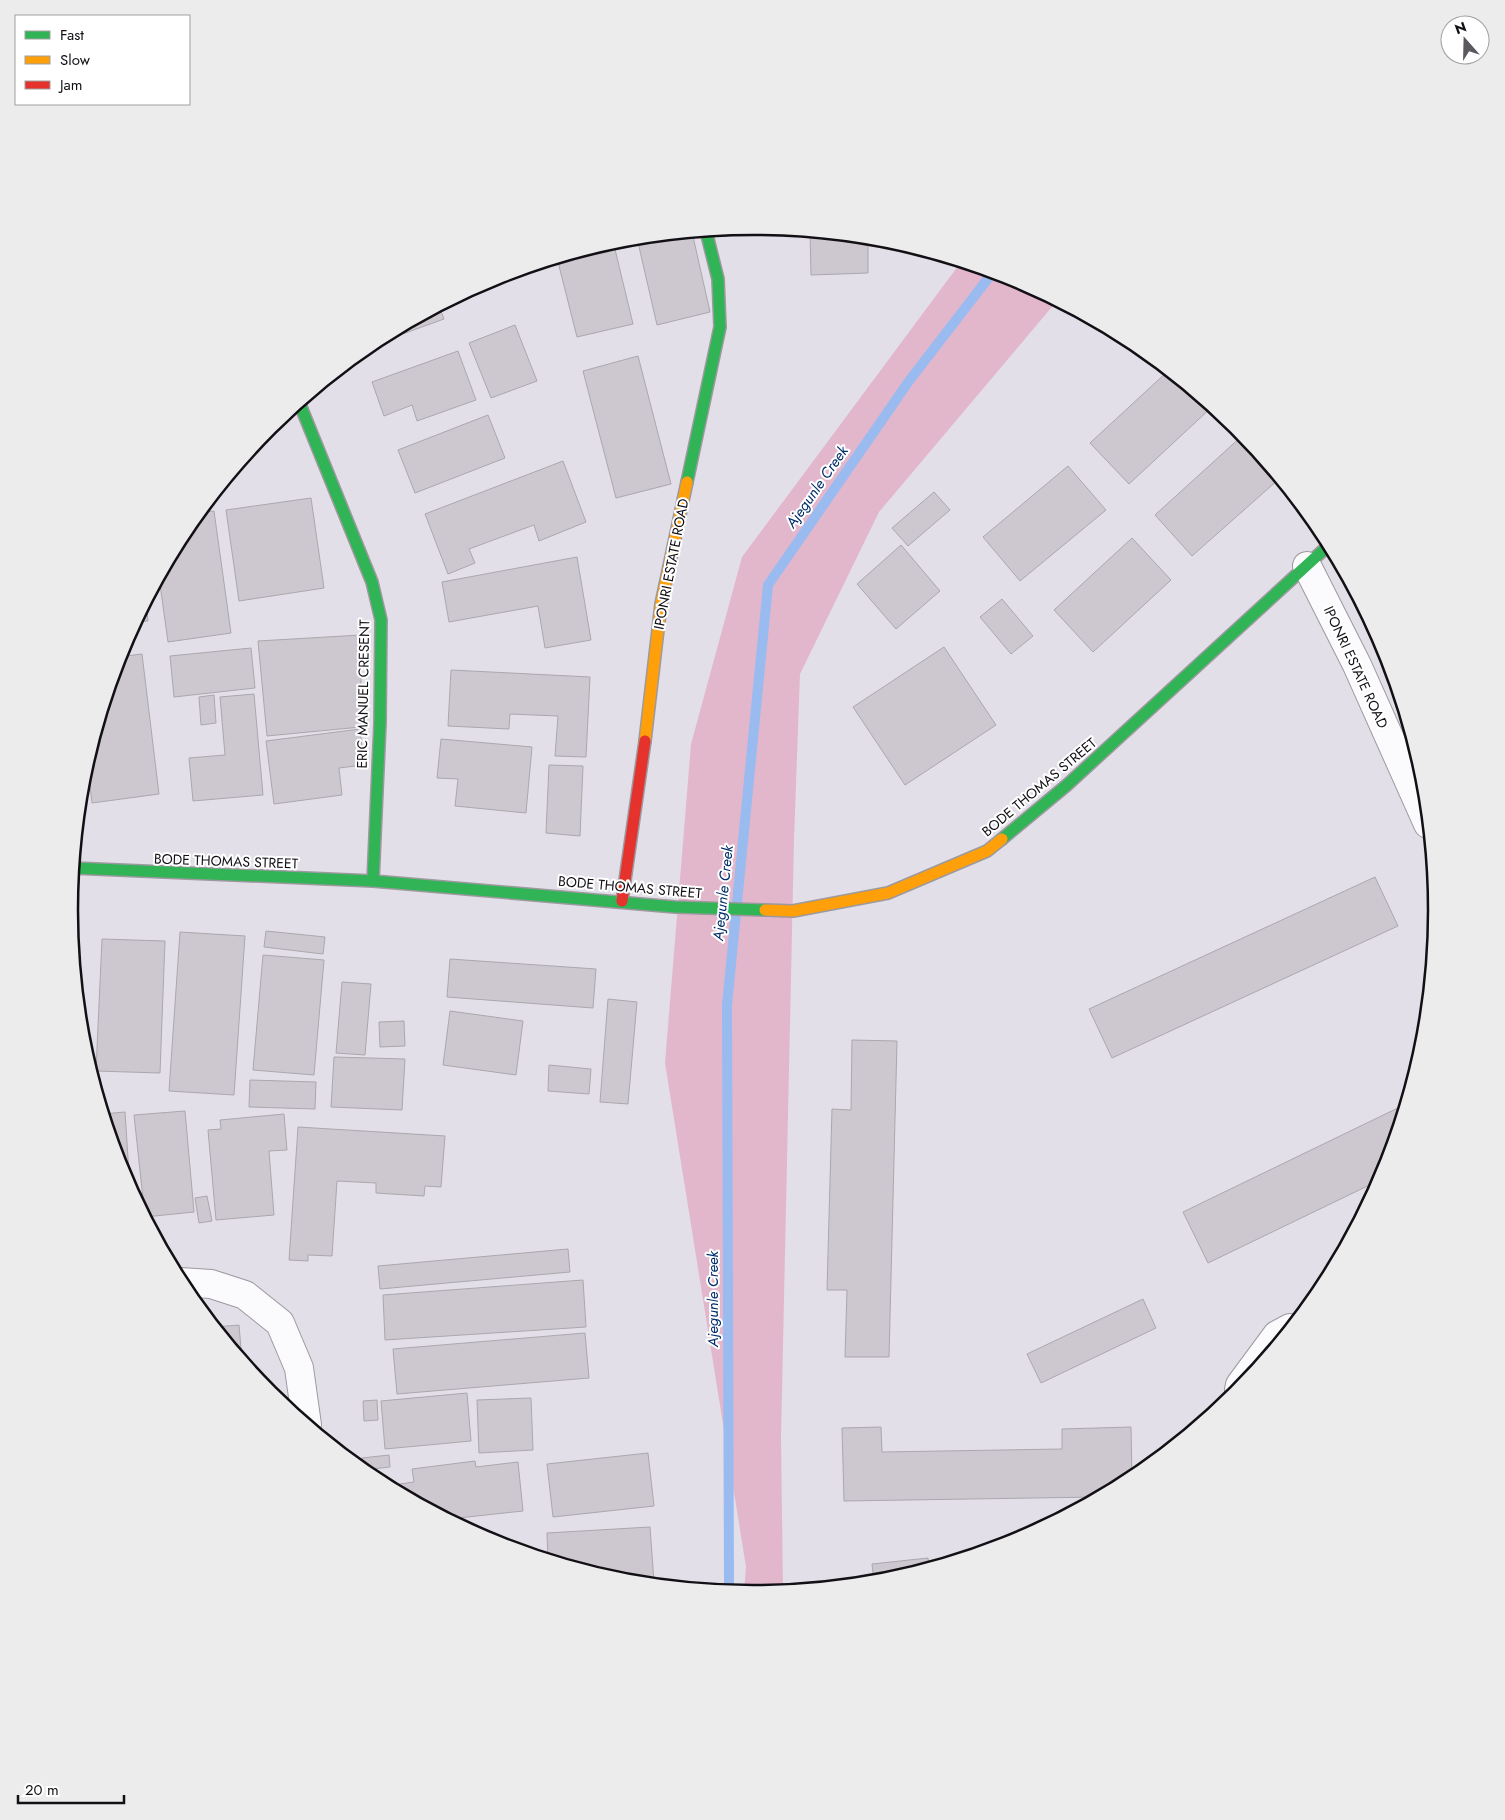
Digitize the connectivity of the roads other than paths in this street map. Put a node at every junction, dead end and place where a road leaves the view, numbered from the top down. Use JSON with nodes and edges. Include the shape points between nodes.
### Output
{"nodes":[{"id":1,"x":707,"y":236,"type":"edge"},
{"id":2,"x":302,"y":408,"type":"edge"},
{"id":3,"x":1323,"y":550,"type":"edge"},
{"id":4,"x":1308,"y":566,"type":"junction"},
{"id":5,"x":1419,"y":804,"type":"edge"},
{"id":6,"x":79,"y":868,"type":"edge"},
{"id":7,"x":373,"y":882,"type":"junction"},
{"id":8,"x":622,"y":901,"type":"junction"},
{"id":9,"x":190,"y":1283,"type":"edge"},
{"id":10,"x":306,"y":1416,"type":"edge"}],
"edges":[{"from":1,"to":8,"type":"main road","name":"IPONRI ESTATE ROAD","via":[[718,280],[720,327],[661,604]]},
{"from":2,"to":7,"type":"main road","name":"ERIC MANUEL CRESENT","via":[[372,582],[380,620],[380,723]]},
{"from":3,"to":4,"type":"main road","name":"BODE THOMAS STREET"},
{"from":4,"to":5,"type":"street","name":"IPONRI ESTATE ROAD","via":[[1357,665]]},
{"from":4,"to":8,"type":"main road","name":"BODE THOMAS STREET","via":[[1067,786],[987,850],[888,894],[793,911],[675,907]]},
{"from":6,"to":7,"type":"main road","name":"BODE THOMAS STREET"},
{"from":7,"to":8,"type":"main road","name":"BODE THOMAS STREET"},
{"from":9,"to":10,"type":"street","via":[[211,1284],[245,1295],[280,1323],[299,1368]]}]}
